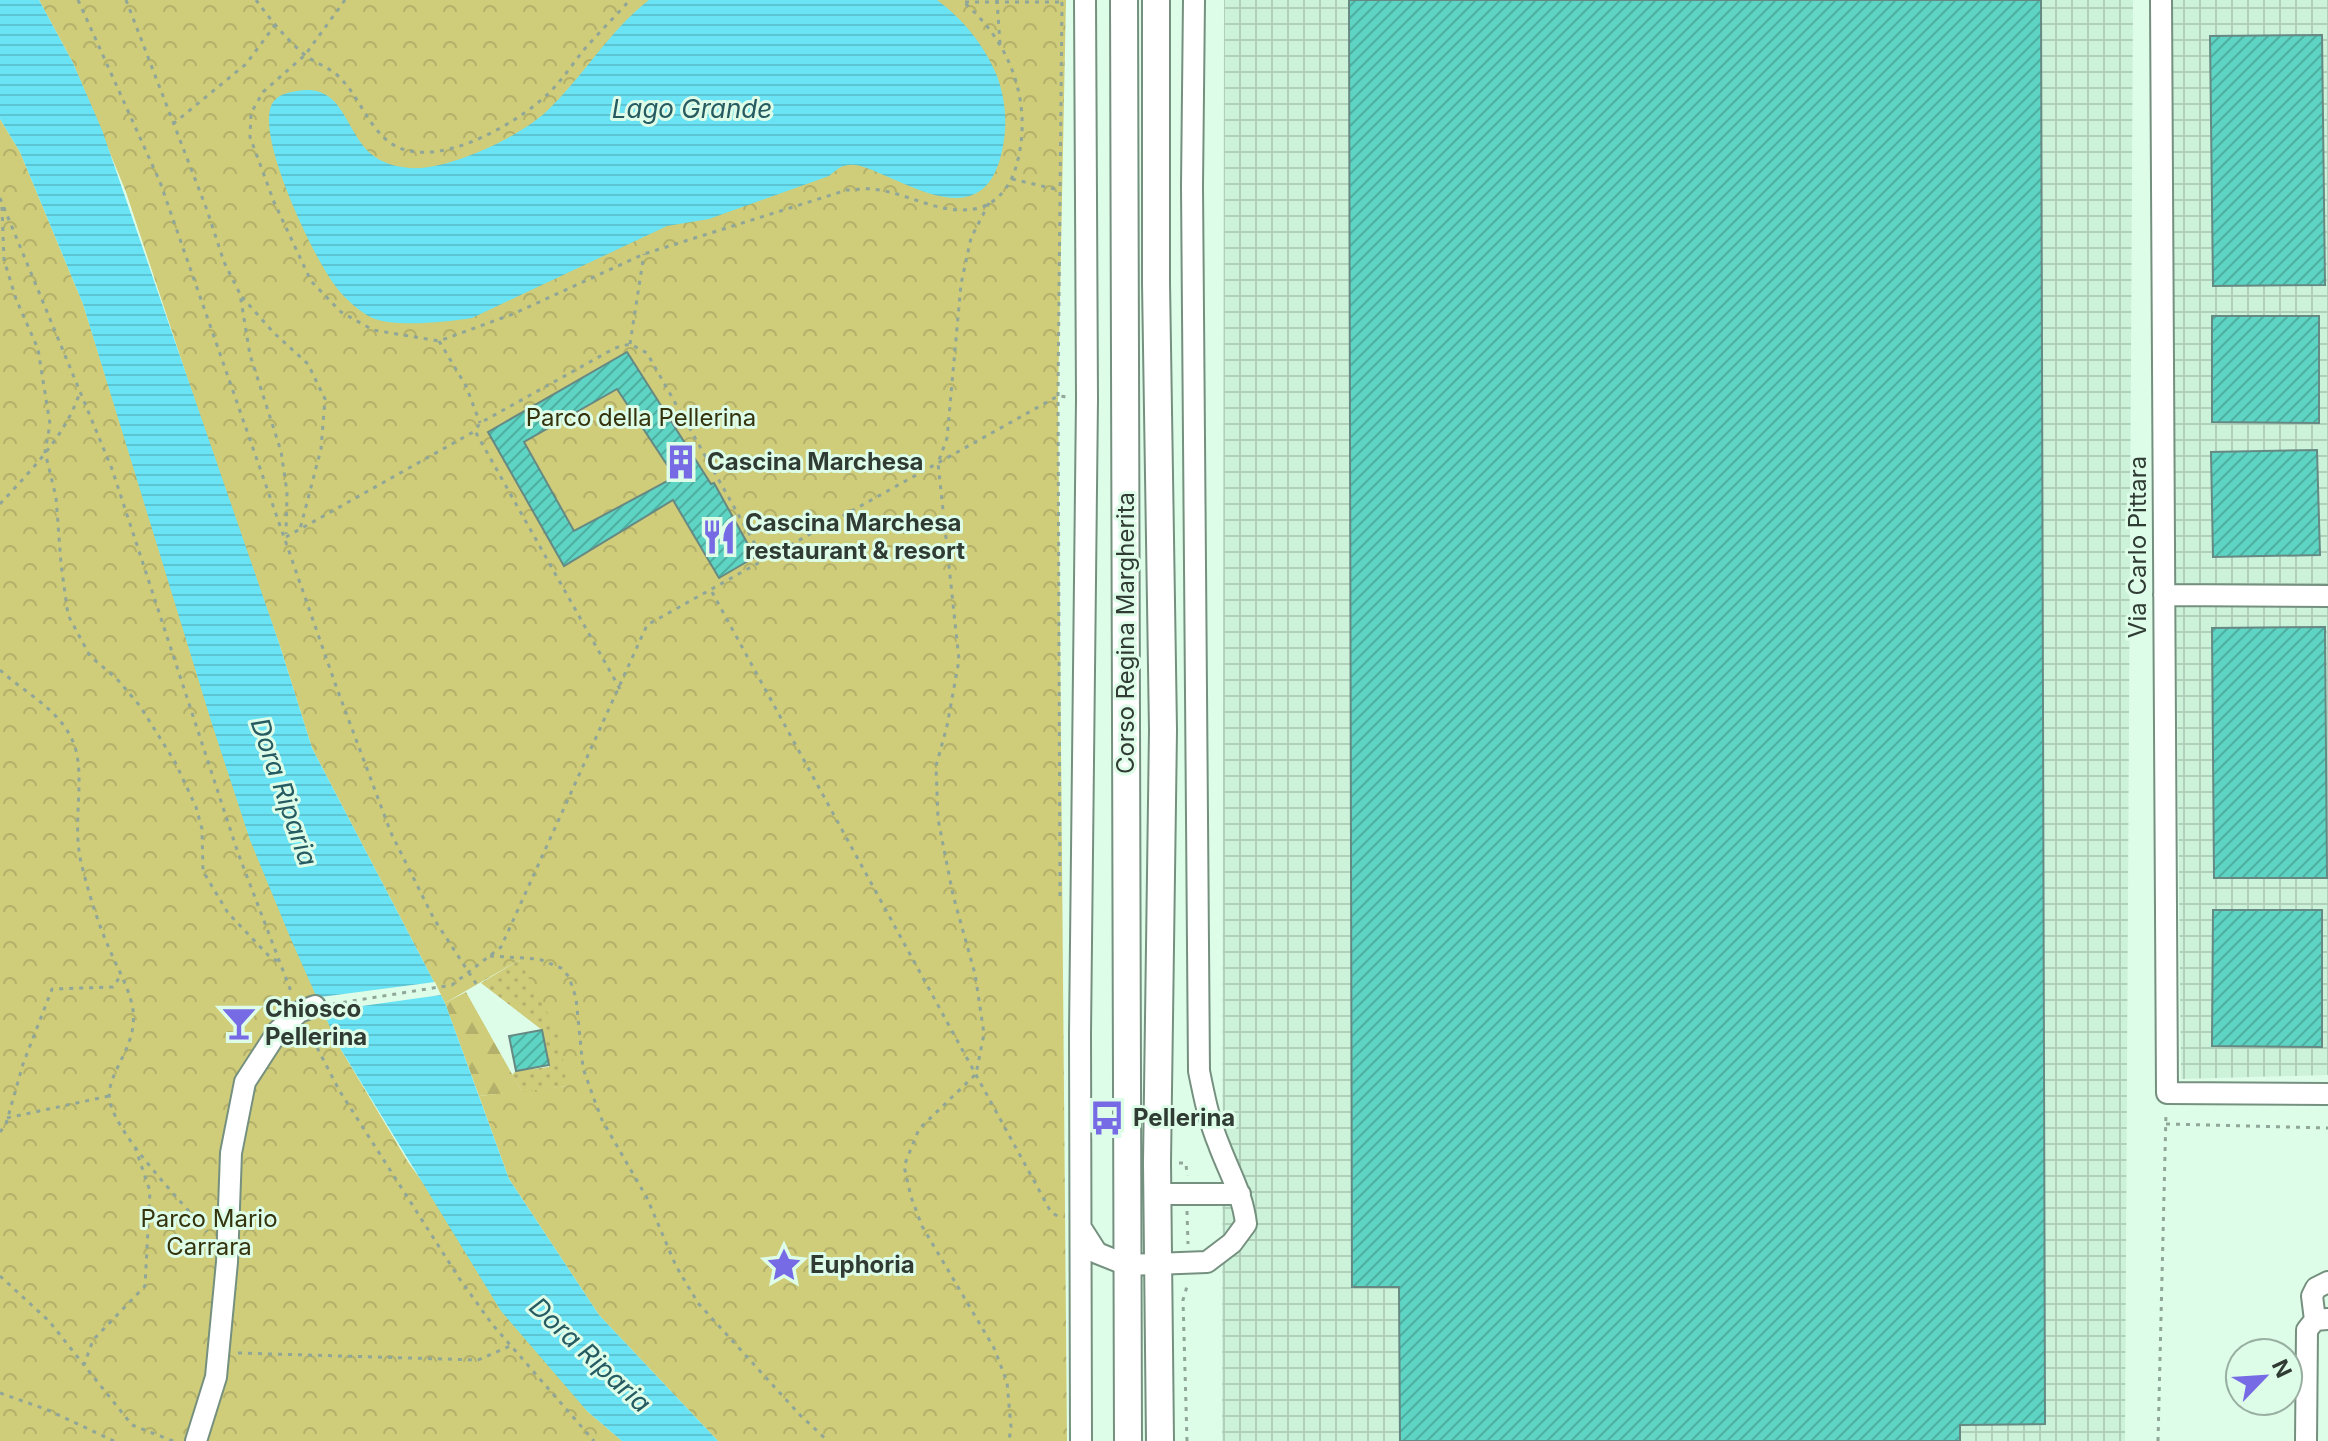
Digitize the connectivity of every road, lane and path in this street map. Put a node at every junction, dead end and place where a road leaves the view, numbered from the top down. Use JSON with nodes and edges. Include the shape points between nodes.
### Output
{"nodes":[{"id":1,"x":78,"y":0,"type":"edge"},
{"id":2,"x":126,"y":0,"type":"edge"},
{"id":3,"x":256,"y":0,"type":"edge"},
{"id":4,"x":345,"y":0,"type":"edge"},
{"id":5,"x":630,"y":0,"type":"edge"},
{"id":6,"x":1124,"y":0,"type":"edge"},
{"id":7,"x":1156,"y":0,"type":"edge"},
{"id":8,"x":1194,"y":0,"type":"edge"},
{"id":9,"x":2161,"y":0,"type":"edge"},
{"id":10,"x":963,"y":1,"type":"edge"},
{"id":11,"x":1062,"y":1,"type":"edge"},
{"id":12,"x":1085,"y":1,"type":"edge"},
{"id":13,"x":996,"y":2,"type":"edge"},
{"id":14,"x":275,"y":25,"type":"junction"},
{"id":15,"x":1000,"y":45,"type":"junction"},
{"id":16,"x":305,"y":55,"type":"junction"},
{"id":17,"x":173,"y":124,"type":"junction"},
{"id":18,"x":1012,"y":179,"type":"junction"},
{"id":19,"x":1060,"y":190,"type":"junction"},
{"id":20,"x":1,"y":201,"type":"edge"},
{"id":21,"x":989,"y":203,"type":"junction"},
{"id":22,"x":644,"y":254,"type":"junction"},
{"id":23,"x":240,"y":294,"type":"junction"},
{"id":24,"x":439,"y":341,"type":"junction"},
{"id":25,"x":630,"y":344,"type":"junction"},
{"id":26,"x":80,"y":392,"type":"junction"},
{"id":27,"x":1058,"y":396,"type":"junction"},
{"id":28,"x":1087,"y":399,"type":"junction"},
{"id":29,"x":480,"y":423,"type":"junction"},
{"id":30,"x":475,"y":431,"type":"junction"},
{"id":31,"x":45,"y":452,"type":"junction"},
{"id":32,"x":938,"y":463,"type":"junction"},
{"id":33,"x":0,"y":504,"type":"edge"},
{"id":34,"x":300,"y":529,"type":"junction"},
{"id":35,"x":285,"y":537,"type":"junction"},
{"id":36,"x":765,"y":561,"type":"junction"},
{"id":37,"x":712,"y":592,"type":"junction"},
{"id":38,"x":2164,"y":595,"type":"junction"},
{"id":39,"x":2328,"y":596,"type":"edge"},
{"id":40,"x":0,"y":670,"type":"edge"},
{"id":41,"x":620,"y":689,"type":"junction"},
{"id":42,"x":1060,"y":902,"type":"dead end"},
{"id":43,"x":490,"y":956,"type":"junction"},
{"id":44,"x":282,"y":964,"type":"junction"},
{"id":45,"x":469,"y":974,"type":"junction"},
{"id":46,"x":121,"y":975,"type":"junction"},
{"id":47,"x":477,"y":985,"type":"dead end"},
{"id":48,"x":307,"y":1009,"type":"junction"},
{"id":49,"x":976,"y":1074,"type":"junction"},
{"id":50,"x":2167,"y":1093,"type":"junction"},
{"id":51,"x":2328,"y":1094,"type":"edge"},
{"id":52,"x":110,"y":1095,"type":"junction"},
{"id":53,"x":7,"y":1121,"type":"junction"},
{"id":54,"x":2166,"y":1124,"type":"junction"},
{"id":55,"x":2328,"y":1128,"type":"edge"},
{"id":56,"x":0,"y":1132,"type":"edge"},
{"id":57,"x":134,"y":1144,"type":"junction"},
{"id":58,"x":1186,"y":1163,"type":"dead end"},
{"id":59,"x":1158,"y":1194,"type":"junction"},
{"id":60,"x":1187,"y":1194,"type":"junction"},
{"id":61,"x":1240,"y":1194,"type":"junction"},
{"id":62,"x":1072,"y":1224,"type":"junction"},
{"id":63,"x":227,"y":1262,"type":"junction"},
{"id":64,"x":1188,"y":1262,"type":"junction"},
{"id":65,"x":1160,"y":1264,"type":"junction"},
{"id":66,"x":1127,"y":1265,"type":"junction"},
{"id":67,"x":0,"y":1276,"type":"edge"},
{"id":68,"x":2328,"y":1282,"type":"edge"},
{"id":69,"x":2322,"y":1319,"type":"edge"},
{"id":70,"x":510,"y":1346,"type":"junction"},
{"id":71,"x":218,"y":1353,"type":"junction"},
{"id":72,"x":84,"y":1365,"type":"junction"},
{"id":73,"x":0,"y":1393,"type":"edge"},
{"id":74,"x":1127,"y":1434,"type":"edge"},
{"id":75,"x":114,"y":1441,"type":"edge"},
{"id":76,"x":173,"y":1441,"type":"edge"},
{"id":77,"x":196,"y":1441,"type":"edge"},
{"id":78,"x":594,"y":1441,"type":"edge"},
{"id":79,"x":828,"y":1441,"type":"edge"},
{"id":80,"x":1009,"y":1441,"type":"edge"},
{"id":81,"x":1081,"y":1441,"type":"edge"},
{"id":82,"x":1160,"y":1441,"type":"edge"},
{"id":83,"x":1187,"y":1441,"type":"edge"},
{"id":84,"x":2158,"y":1441,"type":"edge"},
{"id":85,"x":2306,"y":1441,"type":"edge"}],
"edges":[{"from":1,"to":35,"type":"path","via":[[160,182]]},
{"from":2,"to":17,"type":"path"},
{"from":3,"to":14,"type":"path"},
{"from":4,"to":16,"type":"path"},
{"from":5,"to":16,"type":"path","via":[[528,110],[466,144],[439,152],[411,151],[391,143],[337,75]]},
{"from":6,"to":66,"type":"main road","name":"Corso Regina Margherita"},
{"from":7,"to":59,"type":"main road","name":"Corso Regina Margherita","via":[[1163,730]]},
{"from":8,"to":61,"type":"street","via":[[1199,1071],[1218,1143]]},
{"from":9,"to":38,"type":"street","name":"Via Carlo Pittara"},
{"from":10,"to":13,"type":"path"},
{"from":10,"to":15,"type":"path"},
{"from":11,"to":12,"type":"path"},
{"from":11,"to":13,"type":"path"},
{"from":11,"to":19,"type":"path"},
{"from":12,"to":28,"type":"street","name":"Corso Regina Margherita"},
{"from":13,"to":15,"type":"path"},
{"from":14,"to":16,"type":"path"},
{"from":14,"to":17,"type":"path","via":[[246,64]]},
{"from":15,"to":18,"type":"path","via":[[1022,106],[1023,144]]},
{"from":16,"to":24,"type":"path","via":[[263,92],[251,113],[250,137],[295,248],[311,281],[341,312],[373,330]]},
{"from":17,"to":23,"type":"path"},
{"from":18,"to":19,"type":"path"},
{"from":18,"to":21,"type":"path"},
{"from":19,"to":27,"type":"path"},
{"from":20,"to":26,"type":"path"},
{"from":20,"to":31,"type":"path","via":[[4,260],[38,349],[50,424]]},
{"from":21,"to":22,"type":"path","via":[[957,209],[873,189],[847,190]]},
{"from":21,"to":32,"type":"path","via":[[971,238],[961,284],[947,438]]},
{"from":22,"to":24,"type":"path","via":[[513,314]]},
{"from":22,"to":25,"type":"path"},
{"from":23,"to":34,"type":"path","via":[[308,364],[325,399],[321,449]]},
{"from":23,"to":35,"type":"path","via":[[250,355],[281,451],[287,492]]},
{"from":24,"to":29,"type":"path","via":[[466,386]]},
{"from":25,"to":29,"type":"path"},
{"from":25,"to":36,"type":"path","via":[[647,353]]},
{"from":26,"to":31,"type":"path","via":[[72,416]]},
{"from":26,"to":44,"type":"path","via":[[112,469],[238,853]]},
{"from":27,"to":28,"type":"path"},
{"from":27,"to":32,"type":"path"},
{"from":27,"to":42,"type":"path"},
{"from":28,"to":62,"type":"street","name":"Corso Regina Margherita"},
{"from":29,"to":30,"type":"path"},
{"from":30,"to":34,"type":"path"},
{"from":30,"to":41,"type":"path"},
{"from":31,"to":33,"type":"path"},
{"from":31,"to":44,"type":"path","via":[[56,497],[68,615],[90,656],[140,706],[175,762],[202,829],[203,871],[228,913]]},
{"from":32,"to":36,"type":"path"},
{"from":32,"to":49,"type":"path","via":[[959,660],[936,766],[938,819],[982,1019]]},
{"from":34,"to":35,"type":"path"},
{"from":35,"to":45,"type":"path","via":[[391,833],[434,919]]},
{"from":36,"to":37,"type":"path"},
{"from":37,"to":41,"type":"path","via":[[647,625]]},
{"from":37,"to":49,"type":"path"},
{"from":38,"to":39,"type":"street"},
{"from":38,"to":50,"type":"street","name":"Via Carlo Pittara"},
{"from":40,"to":46,"type":"path","via":[[46,706],[75,748],[79,852]]},
{"from":41,"to":43,"type":"path","via":[[501,947]]},
{"from":43,"to":45,"type":"path"},
{"from":43,"to":79,"type":"path","via":[[539,959],[569,977],[583,1068],[594,1099],[653,1210],[676,1266],[698,1303]]},
{"from":44,"to":48,"type":"path"},
{"from":45,"to":47,"type":"path"},
{"from":45,"to":48,"type":"path","via":[[452,985]]},
{"from":46,"to":52,"type":"path","via":[[134,1029]]},
{"from":46,"to":53,"type":"path","via":[[113,987],[52,989]]},
{"from":48,"to":63,"type":"street","via":[[272,1038],[245,1082],[231,1153]]},
{"from":48,"to":70,"type":"path","via":[[361,1126],[459,1278]]},
{"from":49,"to":62,"type":"path","via":[[1051,1212]]},
{"from":49,"to":80,"type":"path","via":[[919,1129],[904,1166],[922,1226],[987,1336],[1007,1382]]},
{"from":50,"to":51,"type":"street"},
{"from":50,"to":54,"type":"path"},
{"from":52,"to":53,"type":"path"},
{"from":52,"to":57,"type":"path","via":[[113,1111]]},
{"from":53,"to":56,"type":"path"},
{"from":54,"to":55,"type":"path"},
{"from":54,"to":84,"type":"path"},
{"from":57,"to":63,"type":"path"},
{"from":57,"to":72,"type":"path","via":[[150,1191],[145,1286],[93,1340]]},
{"from":58,"to":60,"type":"path"},
{"from":59,"to":60,"type":"street"},
{"from":59,"to":65,"type":"main road","name":"Corso Regina Margherita"},
{"from":60,"to":61,"type":"street"},
{"from":60,"to":64,"type":"path"},
{"from":61,"to":64,"type":"street","via":[[1246,1224],[1232,1243],[1207,1262]]},
{"from":62,"to":66,"type":"street","via":[[1097,1253]]},
{"from":62,"to":81,"type":"street","name":"Corso Regina Margherita"},
{"from":63,"to":71,"type":"street"},
{"from":64,"to":65,"type":"street"},
{"from":64,"to":83,"type":"path","via":[[1183,1300]]},
{"from":65,"to":66,"type":"street"},
{"from":65,"to":82,"type":"main road","name":"Corso Regina Margherita"},
{"from":66,"to":74,"type":"main road","name":"Corso Regina Margherita"},
{"from":67,"to":72,"type":"path","via":[[49,1321]]},
{"from":68,"to":69,"type":"street","via":[[2312,1296]]},
{"from":69,"to":85,"type":"street","via":[[2307,1330]]},
{"from":70,"to":71,"type":"path","via":[[478,1360]]},
{"from":70,"to":78,"type":"path"},
{"from":71,"to":77,"type":"street"},
{"from":72,"to":76,"type":"path","via":[[132,1425]]},
{"from":73,"to":75,"type":"path"}]}
